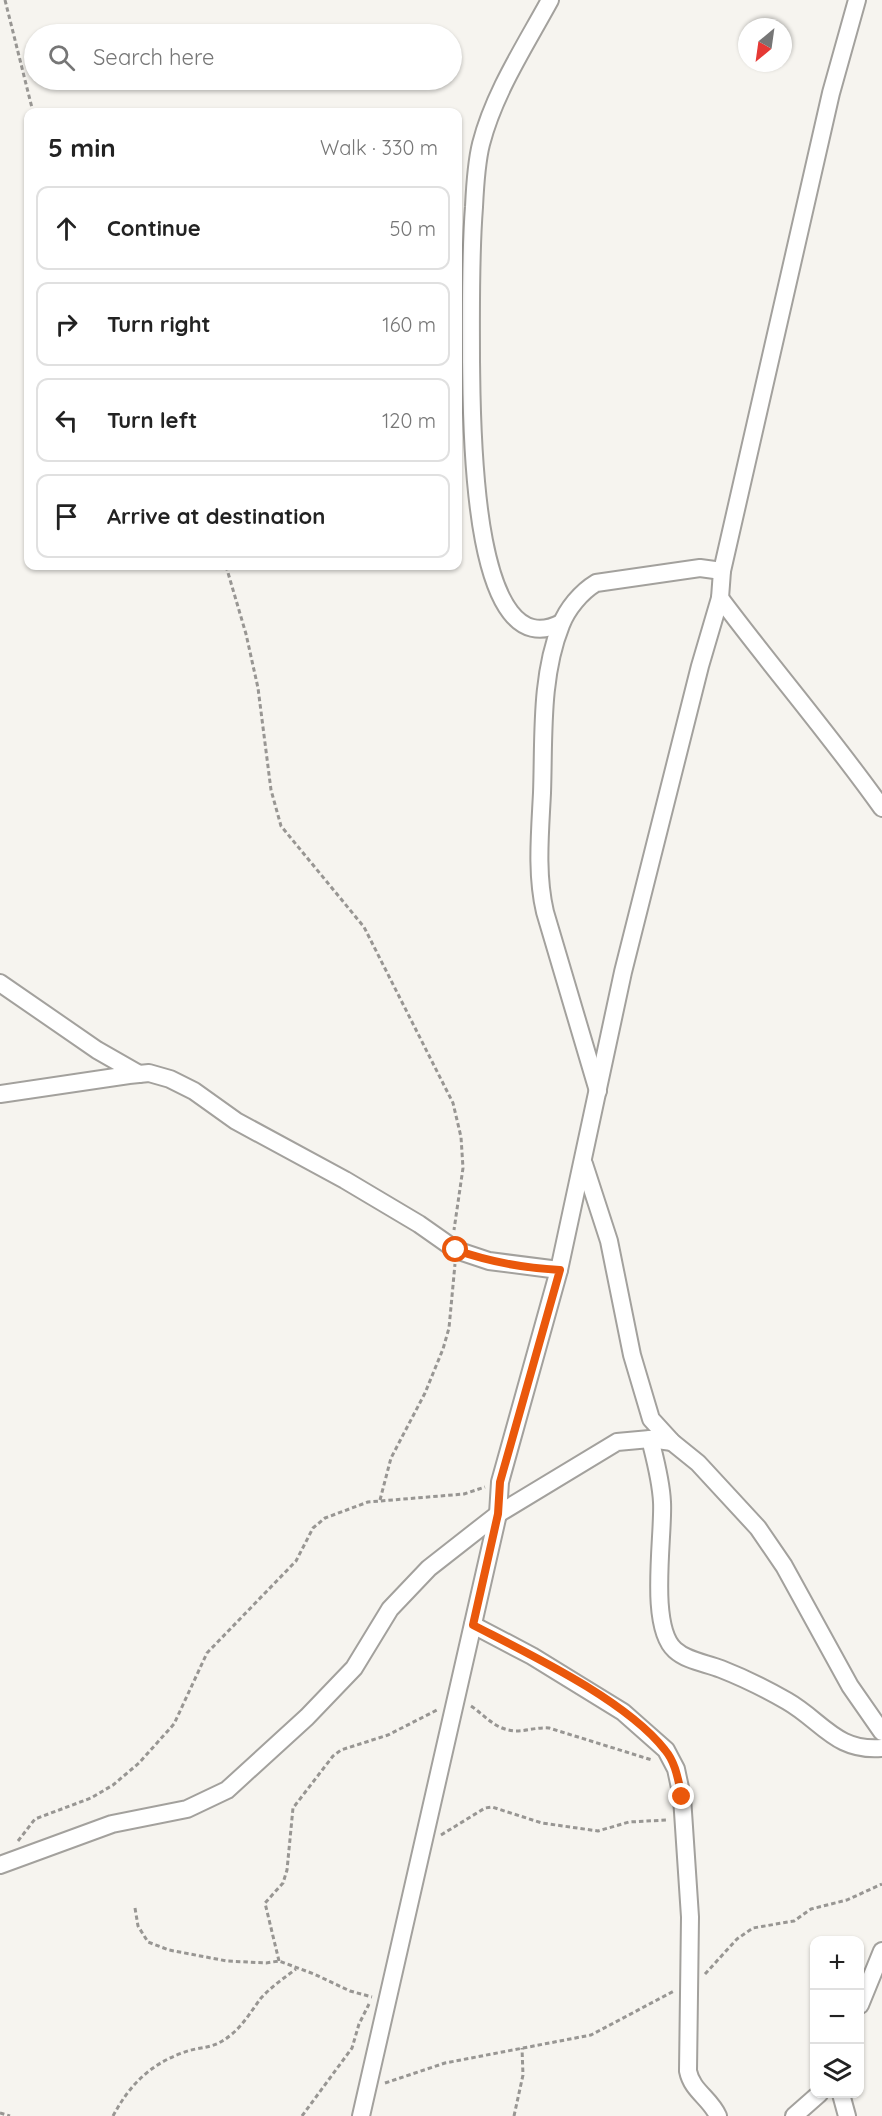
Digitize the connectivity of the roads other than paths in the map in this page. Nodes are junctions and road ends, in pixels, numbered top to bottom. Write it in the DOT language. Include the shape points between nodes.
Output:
graph roads {
  1 [pos="550,0"];
  2 [pos="857,0"];
  3 [pos="722,572"];
  4 [pos="720,598"];
  5 [pos="561,623"];
  6 [pos="882,808"];
  7 [pos="0,983"];
  8 [pos="138,1074"];
  9 [pos="0,1094"];
  10 [pos="599,1094"];
  11 [pos="583,1164"];
  12 [pos="560,1270"];
  13 [pos="650,1438"];
  14 [pos="672,1442"];
  15 [pos="498,1514"];
  16 [pos="473,1625"];
  17 [pos="882,1732"];
  18 [pos="882,1748"];
  19 [pos="3,1863"];
  20 [pos="882,1951"];
  21 [pos="864,1995"];
  22 [pos="814,2098"];
  23 [pos="842,2098"];
  24 [pos="361,2116"];
  25 [pos="718,2116"];
  26 [pos="794,2116"];
  27 [pos="847,2116"];
  1 -- 5 [label="street" via="505,84 481,145 471,279 472,404 481,527 499,594 518,620 528,626 541,629"];
  2 -- 3 [label="street" via="831,93"];
  3 -- 4 [label="street"];
  3 -- 5 [label="street" via="700,568 596,583 585,590"];
  4 -- 6 [label="street"];
  4 -- 10 [label="street" via="626,961"];
  5 -- 10 [label="street" via="546,694 540,884"];
  7 -- 8 [label="street"];
  8 -- 9 [label="street"];
  8 -- 12 [label="street" via="170,1079 194,1091 236,1121 419,1224 456,1250 524,1268"];
  10 -- 11 [label="street"];
  11 -- 12 [label="street"];
  11 -- 14 [label="street" via="609,1241 632,1355 651,1419"];
  12 -- 15 [label="street" via="500,1482"];
  13 -- 14 [label="street"];
  13 -- 15 [label="street" via="617,1442"];
  13 -- 18 [label="street" via="662,1501 660,1603 666,1636 674,1650 769,1691 802,1710 831,1737 850,1745"];
  14 -- 17 [label="street" via="698,1463 758,1528 784,1566 850,1686"];
  15 -- 16 [label="street"];
  15 -- 19 [label="street" via="429,1568 390,1609 354,1668 227,1790 188,1809 112,1824"];
  16 -- 24 [label="street" via="424,1844 381,1996"];
  16 -- 25 [label="street" via="623,1712 666,1750 676,1769 683,1808 691,1989 688,2071 691,2082"];
  20 -- 21 [label="street"];
  22 -- 26 [label="street"];
  23 -- 27 [label="street"];
}
